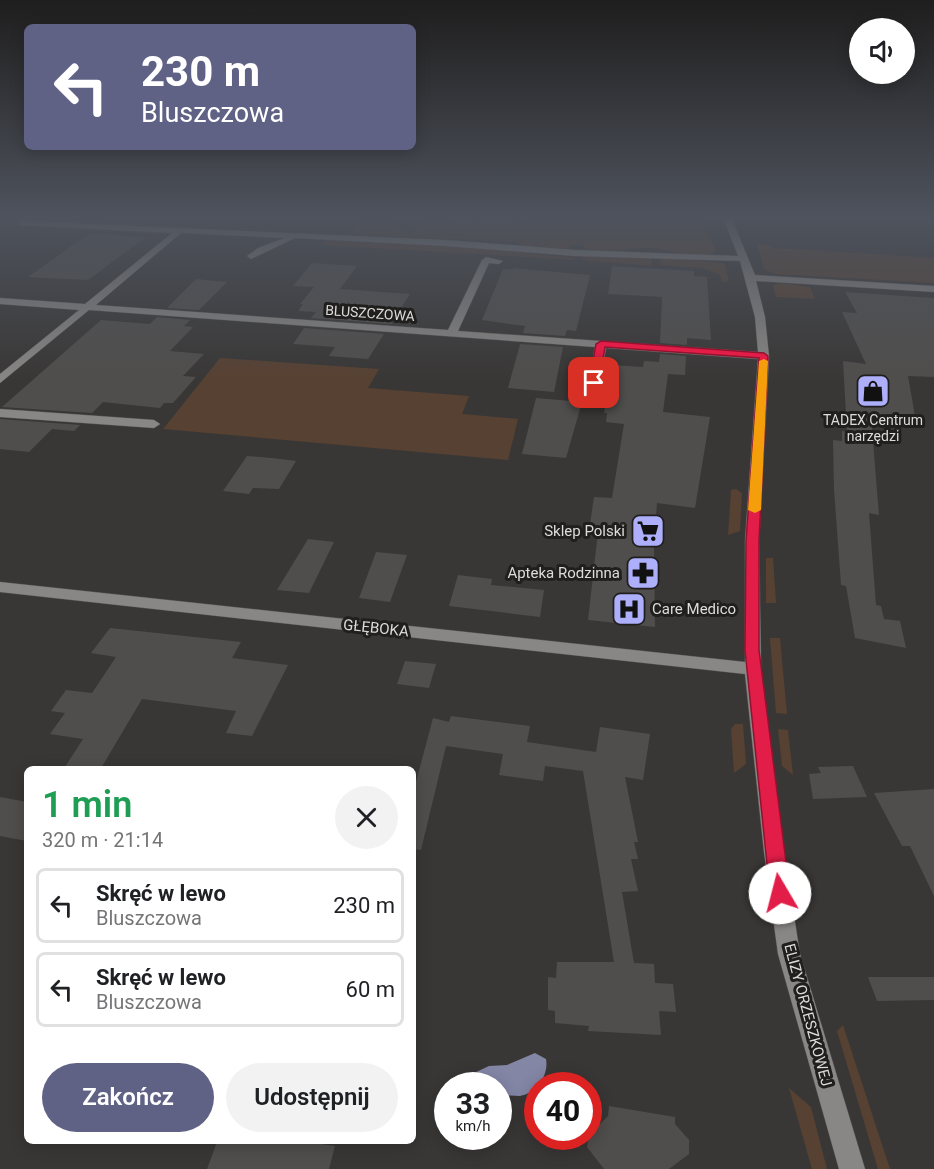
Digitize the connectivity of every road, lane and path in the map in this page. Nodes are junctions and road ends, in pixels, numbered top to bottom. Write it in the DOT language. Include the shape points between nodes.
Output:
graph roads {
  1 [pos="129,272"];
  2 [pos="481,272"];
  3 [pos="749,272"];
  4 [pos="751,278"];
  5 [pos="934,289"];
  6 [pos="0,301"];
  7 [pos="86,307"];
  8 [pos="452,333"];
  9 [pos="601,344"];
  10 [pos="764,356"];
  11 [pos="0,380"];
  12 [pos="591,400"];
  13 [pos="0,413"];
  14 [pos="154,424"];
  15 [pos="0,587"];
  16 [pos="753,669"];
  17 [pos="852,1169"];
  1 -- 7 [label="street"];
  2 -- 8 [label="street"];
  3 -- 4 [label="street, ELIZY ORZESZKOWEJ"];
  4 -- 5 [label="street"];
  4 -- 10 [label="street, ELIZY ORZESZKOWEJ"];
  6 -- 7 [label="street, BLUSZCZOWA"];
  7 -- 8 [label="street, BLUSZCZOWA"];
  7 -- 11 [label="street"];
  8 -- 9 [label="street, BLUSZCZOWA"];
  9 -- 10 [label="street, BLUSZCZOWA"];
  9 -- 12 [label="street"];
  10 -- 16 [label="street, ELIZY ORZESZKOWEJ" via="751,571"];
  13 -- 14 [label="street"];
  15 -- 16 [label="street, GŁĘBOKA"];
  16 -- 17 [label="street, ELIZY ORZESZKOWEJ" via="789,954"];
}
